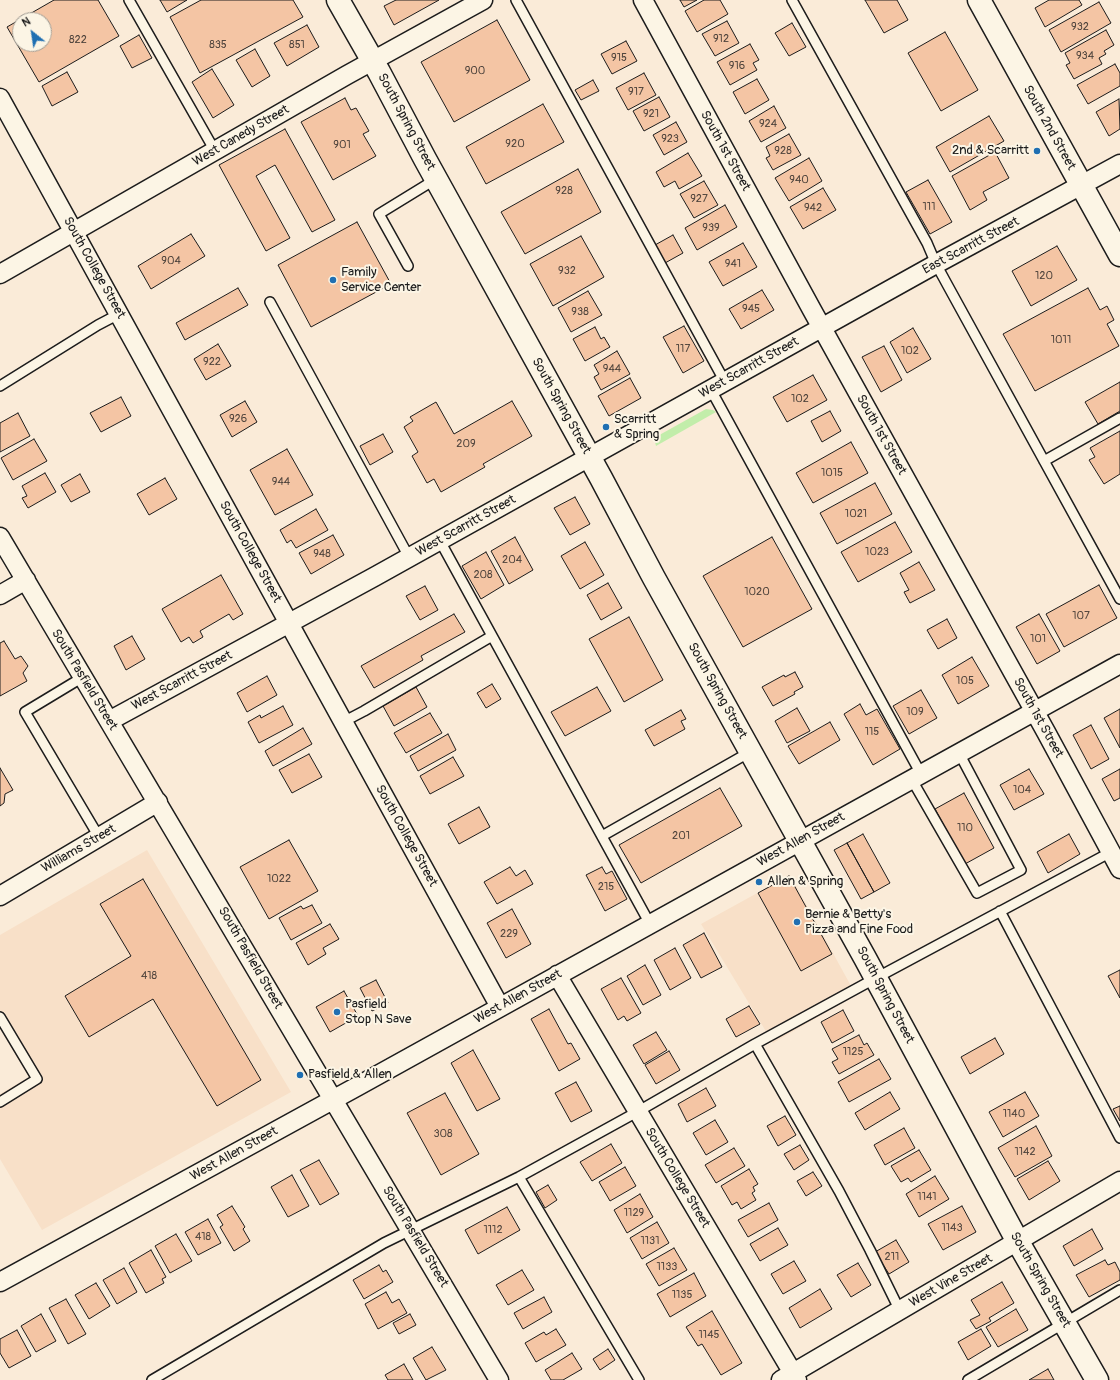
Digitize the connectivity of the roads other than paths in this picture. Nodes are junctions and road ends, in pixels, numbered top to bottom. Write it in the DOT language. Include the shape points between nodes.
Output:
graph roads {
  1 [pos="129,0"];
  2 [pos="338,0"];
  3 [pos="483,0"];
  4 [pos="516,0"];
  5 [pos="643,0"];
  6 [pos="792,0"];
  7 [pos="979,0"];
  8 [pos="372,61"];
  9 [pos="0,98"];
  10 [pos="215,151"];
  11 [pos="1120,164"];
  12 [pos="436,179"];
  13 [pos="1082,186"];
  14 [pos="74,232"];
  15 [pos="1120,255"];
  16 [pos="936,264"];
  17 [pos="408,266"];
  18 [pos="0,274"];
  19 [pos="270,302"];
  20 [pos="119,314"];
  21 [pos="822,328"];
  22 [pos="0,386"];
  23 [pos="718,386"];
  24 [pos="1120,418"];
  25 [pos="590,458"];
  26 [pos="1044,461"];
  27 [pos="0,537"];
  28 [pos="440,541"];
  29 [pos="409,557"];
  30 [pos="26,580"];
  31 [pos="0,595"];
  32 [pos="1120,599"];
  33 [pos="289,623"];
  34 [pos="492,636"];
  35 [pos="1120,664"];
  36 [pos="83,677"];
  37 [pos="1035,712"];
  38 [pos="109,721"];
  39 [pos="343,722"];
  40 [pos="750,752"];
  41 [pos="959,754"];
  42 [pos="917,777"];
  43 [pos="158,802"];
  44 [pos="602,836"];
  45 [pos="99,837"];
  46 [pos="800,841"];
  47 [pos="1111,852"];
  48 [pos="1120,869"];
  49 [pos="0,896"];
  50 [pos="1000,911"];
  51 [pos="650,924"];
  52 [pos="557,976"];
  53 [pos="876,978"];
  54 [pos="500,1007"];
  55 [pos="0,1017"];
  56 [pos="755,1044"];
  57 [pos="333,1099"];
  58 [pos="0,1102"];
  59 [pos="637,1112"];
  60 [pos="1120,1138"];
  61 [pos="519,1177"];
  62 [pos="1120,1181"];
  63 [pos="410,1230"];
  64 [pos="1018,1242"];
  65 [pos="0,1282"];
  66 [pos="1120,1290"];
  67 [pos="900,1311"];
  68 [pos="1065,1323"];
  69 [pos="791,1378"];
  70 [pos="152,1380"];
  71 [pos="499,1380"];
  72 [pos="639,1380"];
  73 [pos="968,1380"];
  74 [pos="1097,1380"];
  1 -- 10 [label="lane"];
  2 -- 8 [label="street, South Spring Street"];
  3 -- 8 [label="street, West Canedy Street"];
  4 -- 23 [label="lane"];
  5 -- 21 [label="street, South 1st Street"];
  6 -- 16 [label="lane" via="928,243"];
  7 -- 13 [label="street, South 2nd Street"];
  8 -- 10 [label="street, West Canedy Street"];
  8 -- 12 [label="street, South Spring Street"];
  9 -- 14 [label="street, South College Street"];
  10 -- 14 [label="street, West Canedy Street"];
  11 -- 13 [label="street, East Scarritt Street"];
  12 -- 17 [label="lane" via="379,214"];
  12 -- 25 [label="street, South Spring Street"];
  13 -- 15 [label="street, South 2nd Street"];
  13 -- 16 [label="street, East Scarritt Street"];
  14 -- 18 [label="street, West Canedy Street"];
  14 -- 20 [label="street, South College Street"];
  16 -- 21 [label="street, East Scarritt Street"];
  16 -- 26 [label="lane"];
  19 -- 29 [label="lane"];
  20 -- 22 [label="lane"];
  20 -- 33 [label="street, South College Street"];
  21 -- 23 [label="street, West Scarritt Street"];
  21 -- 37 [label="street, South 1st Street"];
  23 -- 25 [label="street, West Scarritt Street"];
  23 -- 42 [label="lane"];
  24 -- 26 [label="lane"];
  25 -- 28 [label="street, West Scarritt Street"];
  25 -- 40 [label="street, South Spring Street"];
  26 -- 32 [label="lane"];
  27 -- 30 [label="street, South Pasfield Street"];
  28 -- 29 [label="street, West Scarritt Street"];
  28 -- 34 [label="lane"];
  29 -- 33 [label="street, West Scarritt Street"];
  30 -- 31 [label="street"];
  30 -- 36 [label="street, South Pasfield Street"];
  33 -- 38 [label="street, West Scarritt Street"];
  33 -- 39 [label="street, South College Street"];
  34 -- 39 [label="lane"];
  34 -- 44 [label="lane"];
  35 -- 37 [label="street, West Allen Street"];
  36 -- 38 [label="street, South Pasfield Street"];
  36 -- 45 [label="lane" via="25,712"];
  37 -- 41 [label="street, West Allen Street"];
  37 -- 47 [label="street, South 1st Street"];
  38 -- 43 [label="street, South Pasfield Street"];
  39 -- 54 [label="street, South College Street"];
  40 -- 44 [label="lane"];
  40 -- 46 [label="street, South Spring Street"];
  41 -- 42 [label="street, West Allen Street"];
  41 -- 42 [label="lane" via="1022,870 977,893"];
  42 -- 46 [label="street, West Allen Street"];
  43 -- 45 [label="street, Williams Street"];
  43 -- 57 [label="street, South Pasfield Street"];
  44 -- 51 [label="lane"];
  45 -- 49 [label="street, Williams Street"];
  46 -- 51 [label="street, West Allen Street"];
  46 -- 53 [label="street, South Spring Street"];
  47 -- 48 [label="street, South 1st Street"];
  47 -- 50 [label="lane"];
  50 -- 53 [label="lane"];
  50 -- 60 [label="lane"];
  51 -- 52 [label="street, West Allen Street"];
  52 -- 54 [label="street, West Allen Street"];
  52 -- 59 [label="street, South College Street"];
  53 -- 56 [label="lane"];
  53 -- 64 [label="street, South Spring Street"];
  54 -- 57 [label="street, West Allen Street"];
  55 -- 58 [label="lane" via="37,1078"];
  56 -- 59 [label="lane"];
  56 -- 67 [label="lane" via="839,1191"];
  57 -- 63 [label="street, South Pasfield Street"];
  57 -- 65 [label="street, West Allen Street"];
  59 -- 61 [label="lane"];
  59 -- 69 [label="street, South College Street"];
  61 -- 63 [label="lane"];
  61 -- 72 [label="lane"];
  62 -- 64 [label="street, West Vine Street"];
  63 -- 70 [label="lane"];
  63 -- 71 [label="street, South Pasfield Street"];
  64 -- 67 [label="street, West Vine Street"];
  64 -- 68 [label="street, South Spring Street"];
  66 -- 68 [label="lane"];
  67 -- 69 [label="street, West Vine Street"];
  68 -- 73 [label="lane"];
  68 -- 74 [label="street, South Spring Street"];
}
